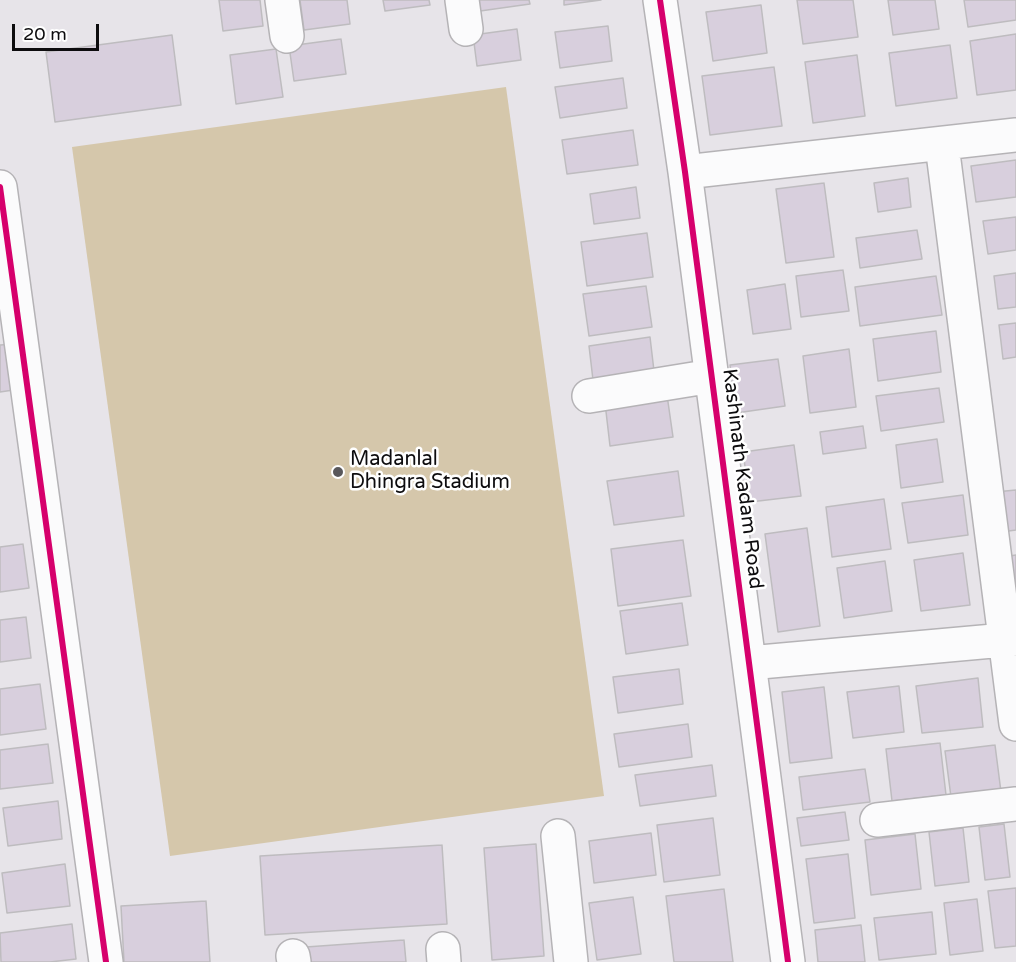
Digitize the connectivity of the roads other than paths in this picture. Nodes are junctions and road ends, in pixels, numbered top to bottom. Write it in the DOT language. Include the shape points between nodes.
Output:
graph roads {
  1 [pos="282,0"];
  2 [pos="660,0"];
  3 [pos="287,36"];
  4 [pos="1016,135"];
  5 [pos="942,145"];
  6 [pos="685,172"];
  7 [pos="0,187"];
  8 [pos="712,376"];
  9 [pos="589,396"];
  10 [pos="1010,640"];
  11 [pos="749,663"];
  12 [pos="1016,724"];
  13 [pos="1016,804"];
  14 [pos="877,820"];
  15 [pos="558,836"];
  16 [pos="106,962"];
  17 [pos="571,962"];
  18 [pos="788,962"];
  1 -- 3 [label="street"];
  2 -- 6 [label="street, Kashinath Kadam Road"];
  4 -- 5 [label="street"];
  5 -- 6 [label="street"];
  5 -- 10 [label="street"];
  6 -- 8 [label="street, Kashinath Kadam Road"];
  7 -- 16 [label="street"];
  8 -- 9 [label="street"];
  8 -- 11 [label="street, Kashinath Kadam Road"];
  10 -- 11 [label="street"];
  10 -- 12 [label="street"];
  11 -- 18 [label="street, Kashinath Kadam Road"];
  13 -- 14 [label="street"];
  15 -- 17 [label="street"];
}
